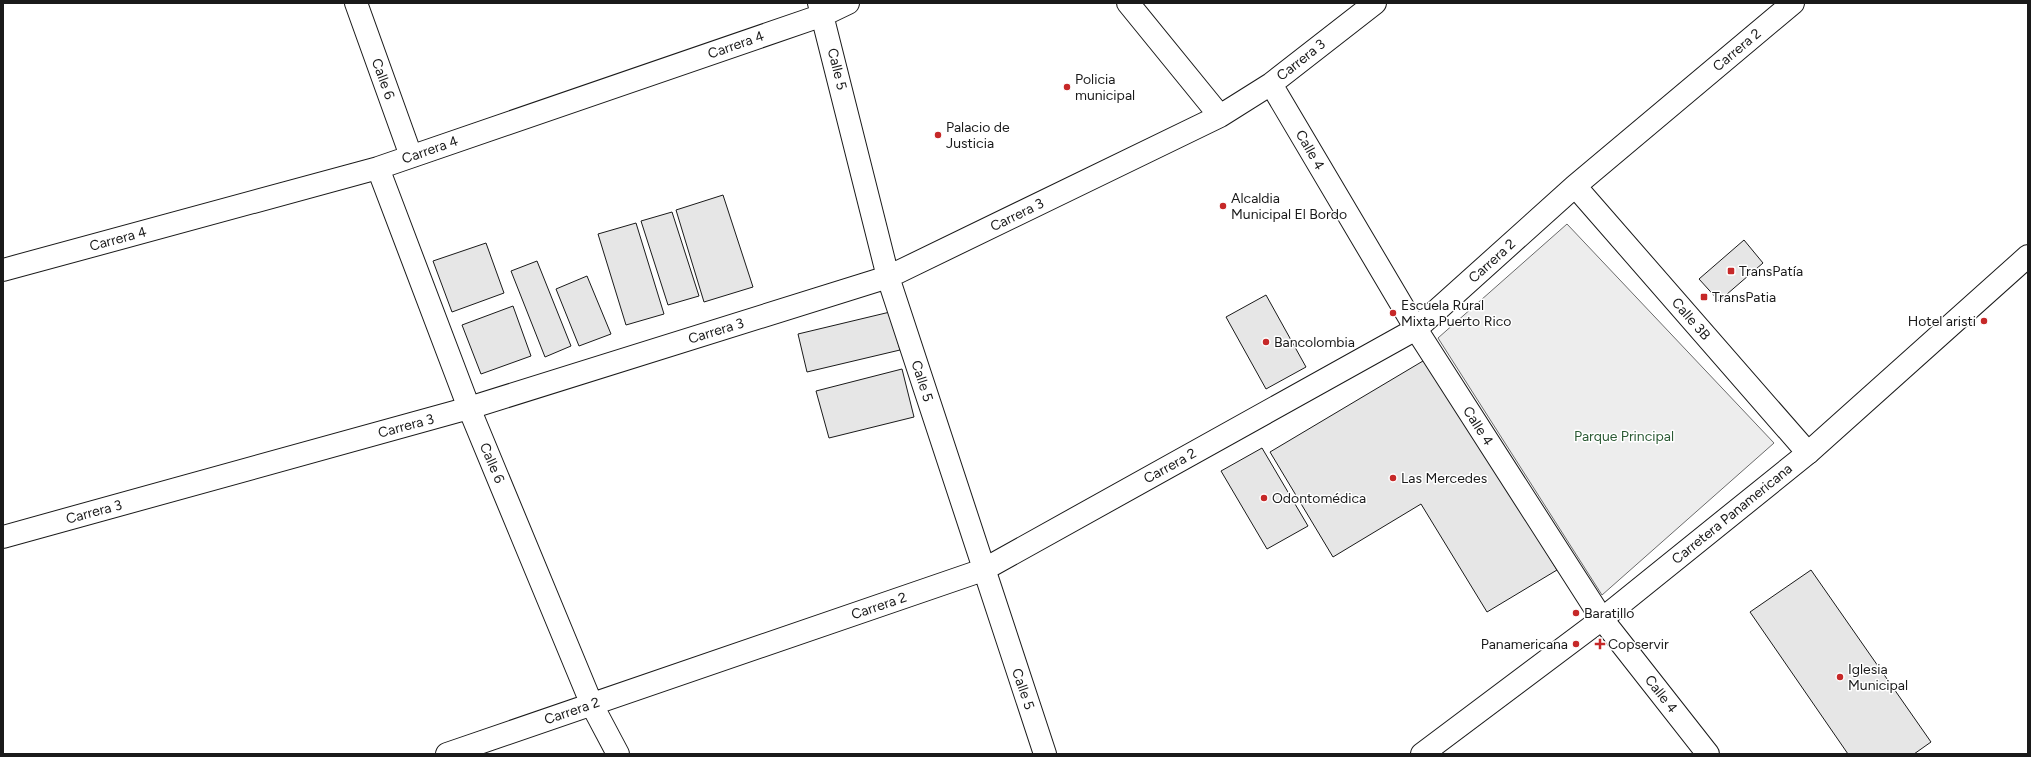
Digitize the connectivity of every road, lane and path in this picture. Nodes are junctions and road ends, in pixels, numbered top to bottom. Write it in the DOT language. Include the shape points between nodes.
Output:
graph roads {
  1 [pos="356,3"];
  2 [pos="848,3"];
  3 [pos="1128,3"];
  4 [pos="1375,3"];
  5 [pos="1793,3"];
  6 [pos="821,9"];
  7 [pos="1271,84"];
  8 [pos="1220,116"];
  9 [pos="411,156"];
  10 [pos="378,168"];
  11 [pos="1574,186"];
  12 [pos="2028,256"];
  13 [pos="3,270"];
  14 [pos="888,277"];
  15 [pos="1416,330"];
  16 [pos="469,408"];
  17 [pos="1808,453"];
  18 [pos="3,538"];
  19 [pos="983,570"];
  20 [pos="1602,619"];
  21 [pos="592,705"];
  22 [pos="447,754"];
  23 [pos="618,754"];
  24 [pos="1045,754"];
  25 [pos="1422,754"];
  26 [pos="1708,754"];
  1 -- 9 [label="main road, Calle 6"];
  2 -- 6 [label="main road, Carrera 4"];
  3 -- 8 [label="main road"];
  4 -- 7 [label="main road, Carrera 3"];
  5 -- 11 [label="main road, Carrera 2"];
  6 -- 9 [label="main road, Carrera 4"];
  6 -- 14 [label="main road, Calle 5"];
  7 -- 8 [label="main road, Carrera 3"];
  7 -- 15 [label="main road, Calle 4"];
  8 -- 14 [label="main road, Carrera 3"];
  9 -- 10 [label="main road, Carrera 4"];
  10 -- 13 [label="main road, Carrera 4"];
  10 -- 16 [label="main road, Calle 6"];
  11 -- 15 [label="main road, Carrera 2"];
  11 -- 17 [label="main road, Calle 3B"];
  12 -- 17 [label="main road, Carretera Panamericana"];
  14 -- 16 [label="main road, Carrera 3"];
  14 -- 19 [label="main road, Calle 5"];
  15 -- 19 [label="main road, Carrera 2"];
  15 -- 20 [label="main road, Calle 4"];
  16 -- 18 [label="main road, Carrera 3"];
  16 -- 21 [label="main road, Calle 6"];
  17 -- 20 [label="main road, Carretera Panamericana"];
  19 -- 21 [label="main road, Carrera 2"];
  19 -- 24 [label="main road, Calle 5"];
  20 -- 25 [label="main road, Carretera Panamericana"];
  20 -- 26 [label="main road, Calle 4"];
  21 -- 22 [label="main road, Carrera 2"];
  21 -- 23 [label="main road, Calle 6"];
}
